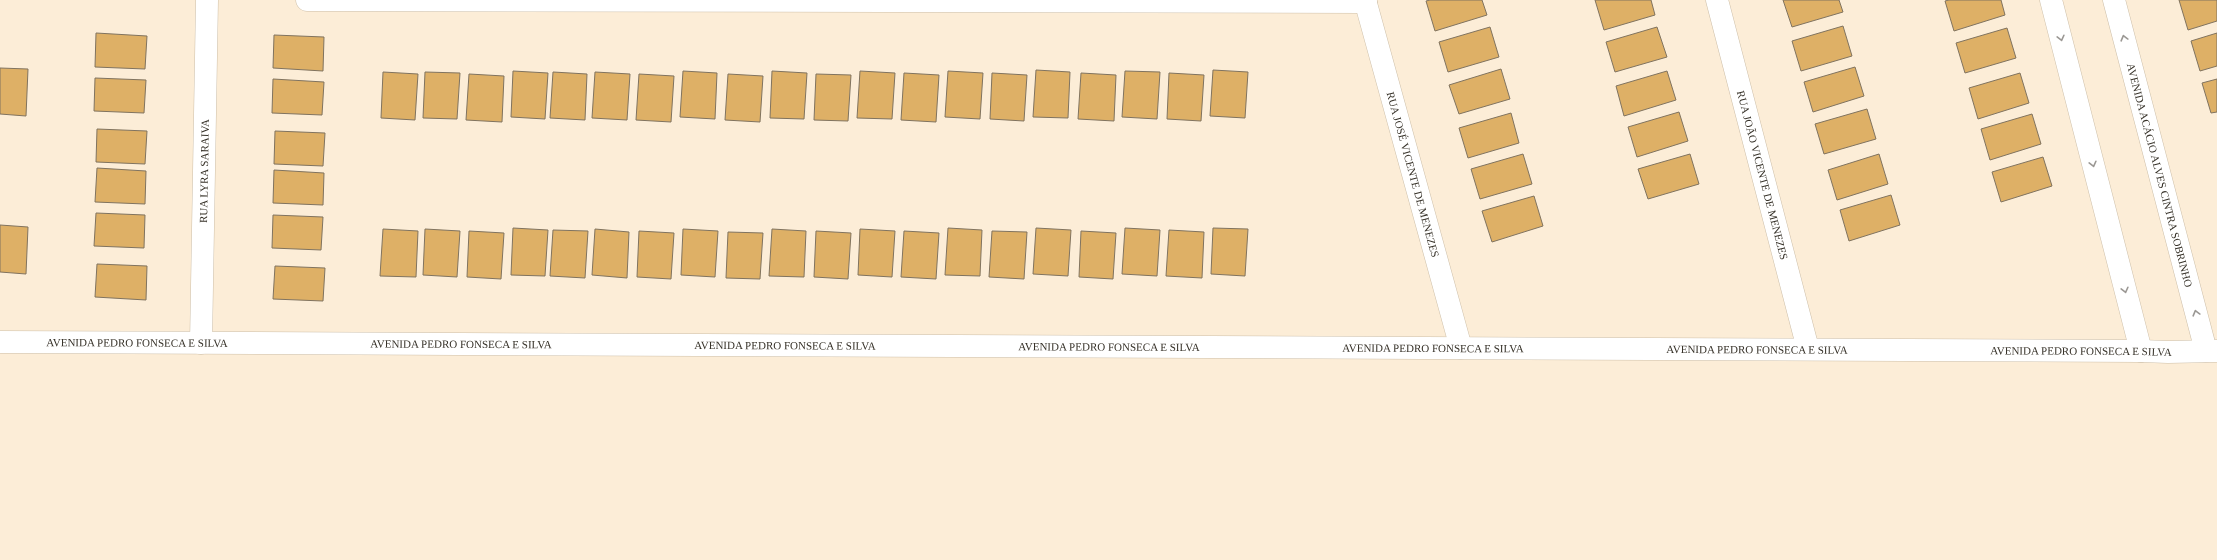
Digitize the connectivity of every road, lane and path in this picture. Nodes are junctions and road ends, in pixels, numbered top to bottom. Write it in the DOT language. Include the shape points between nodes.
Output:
graph roads {
  1 [pos="207,0"];
  2 [pos="307,0"];
  3 [pos="1717,0"];
  4 [pos="2051,0"];
  5 [pos="2114,0"];
  6 [pos="1366,1"];
  7 [pos="0,342"];
  8 [pos="202,343"];
  9 [pos="1461,348"];
  10 [pos="1808,349"];
  11 [pos="2141,351"];
  12 [pos="2211,351"];
  1 -- 8 [label="street, RUA LYRA SARAIVA"];
  2 -- 6 [label="street"];
  3 -- 10 [label="street, RUA JOÃO VICENTE DE MENEZES"];
  4 -- 11 [label="street, one-way"];
  12 -- 5 [label="street, AVENIDA ACÁCIO ALVES CINTRA SOBRINHO, one-way"];
  6 -- 9 [label="street, RUA JOSÉ VICENTE DE MENEZES"];
  7 -- 8 [label="street, AVENIDA PEDRO FONSECA E SILVA"];
  8 -- 9 [label="street, AVENIDA PEDRO FONSECA E SILVA"];
  9 -- 10 [label="street, AVENIDA PEDRO FONSECA E SILVA"];
  10 -- 11 [label="street, AVENIDA PEDRO FONSECA E SILVA"];
  11 -- 12 [label="street, AVENIDA PEDRO FONSECA E SILVA"];
}
